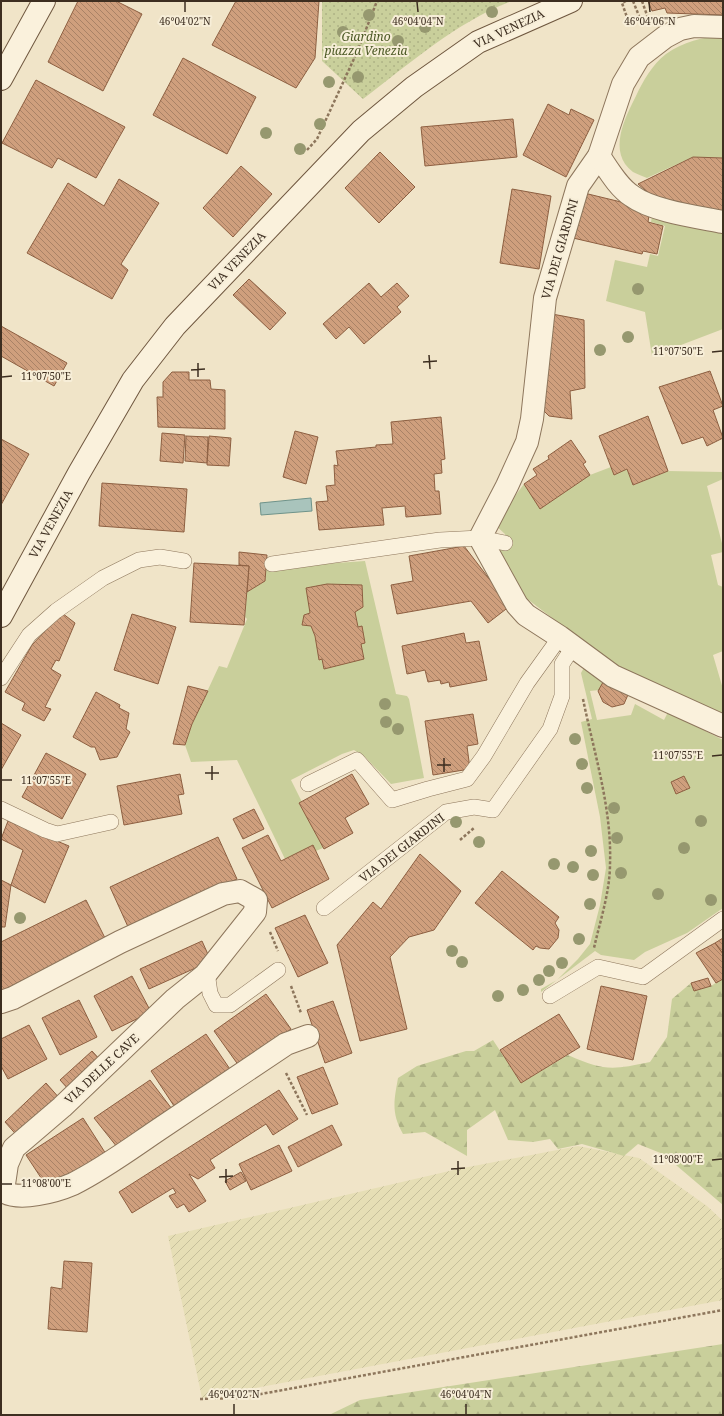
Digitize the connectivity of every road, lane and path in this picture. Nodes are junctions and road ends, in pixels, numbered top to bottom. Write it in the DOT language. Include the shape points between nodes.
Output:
graph roads {
  1 [pos="44,1"];
  2 [pos="377,1"];
  3 [pos="571,1"];
  4 [pos="626,1"];
  5 [pos="633,1"];
  6 [pos="642,1"];
  7 [pos="648,18"];
  8 [pos="641,21"];
  9 [pos="630,26"];
  10 [pos="723,26"];
  11 [pos="1,79"];
  12 [pos="317,139"];
  13 [pos="599,156"];
  14 [pos="723,222"];
  15 [pos="480,538"];
  16 [pos="505,543"];
  17 [pos="184,560"];
  18 [pos="272,564"];
  19 [pos="1,616"];
  20 [pos="566,642"];
  21 [pos="1,678"];
  22 [pos="588,724"];
  23 [pos="723,726"];
  24 [pos="308,784"];
  25 [pos="1,809"];
  26 [pos="111,822"];
  27 [pos="324,908"];
  28 [pos="723,919"];
  29 [pos="270,930"];
  30 [pos="278,952"];
  31 [pos="598,967"];
  32 [pos="278,970"];
  33 [pos="207,972"];
  34 [pos="289,982"];
  35 [pos="550,996"];
  36 [pos="1,1002"];
  37 [pos="308,1036"];
  38 [pos="286,1073"];
  39 [pos="307,1114"];
  40 [pos="723,1310"];
  41 [pos="200,1399"];
  1 -- 11 [label="street"];
  2 -- 12 [label="path" via="358,50"];
  3 -- 19 [label="street, VIA VENEZIA" via="478,42 378,116 175,326 133,380"];
  4 -- 9 [label="path" via="622,3"];
  5 -- 8 [label="path"];
  6 -- 7 [label="path"];
  10 -- 13 [label="street, VIA DEI GIARDINI" via="694,26 680,29 639,57 623,84"];
  13 -- 14 [label="street" via="614,178 632,196 658,208"];
  13 -- 15 [label="street, VIA DEI GIARDINI" via="578,186 545,298 532,419 527,442"];
  15 -- 16 [label="lane"];
  15 -- 18 [label="lane" via="440,540"];
  15 -- 20 [label="street" via="517,605 526,615"];
  17 -- 21 [label="lane" via="160,557 139,560 103,578 56,611 29,635"];
  20 -- 23 [label="street" via="612,676"];
  20 -- 24 [label="lane" via="527,683 467,780 392,800 357,760"];
  20 -- 27 [label="lane, VIA DEI GIARDINI" via="562,664 562,696 550,729 493,810 474,807 446,812"];
  22 -- 31 [label="path" via="609,831 610,865 606,897 593,953"];
  25 -- 26 [label="lane" via="57,834"];
  28 -- 31 [label="lane" via="643,977"];
  29 -- 30 [label="path"];
  31 -- 35 [label="lane"];
  32 -- 33 [label="lane" via="230,1005 220,1006 216,1005 210,993"];
  33 -- 36 [label="street, VIA DELLE CAVE" via="255,912 256,900 248,895 240,892 223,894"];
  33 -- 37 [label="street, VIA DELLE CAVE" via="62,1107 14,1148 7,1164 3,1191 10,1196 19,1196 55,1191 72,1184 111,1162 286,1044"];
  34 -- 37 [label="path"];
  38 -- 39 [label="path"];
  40 -- 41 [label="path" via="239,1398"];
}
